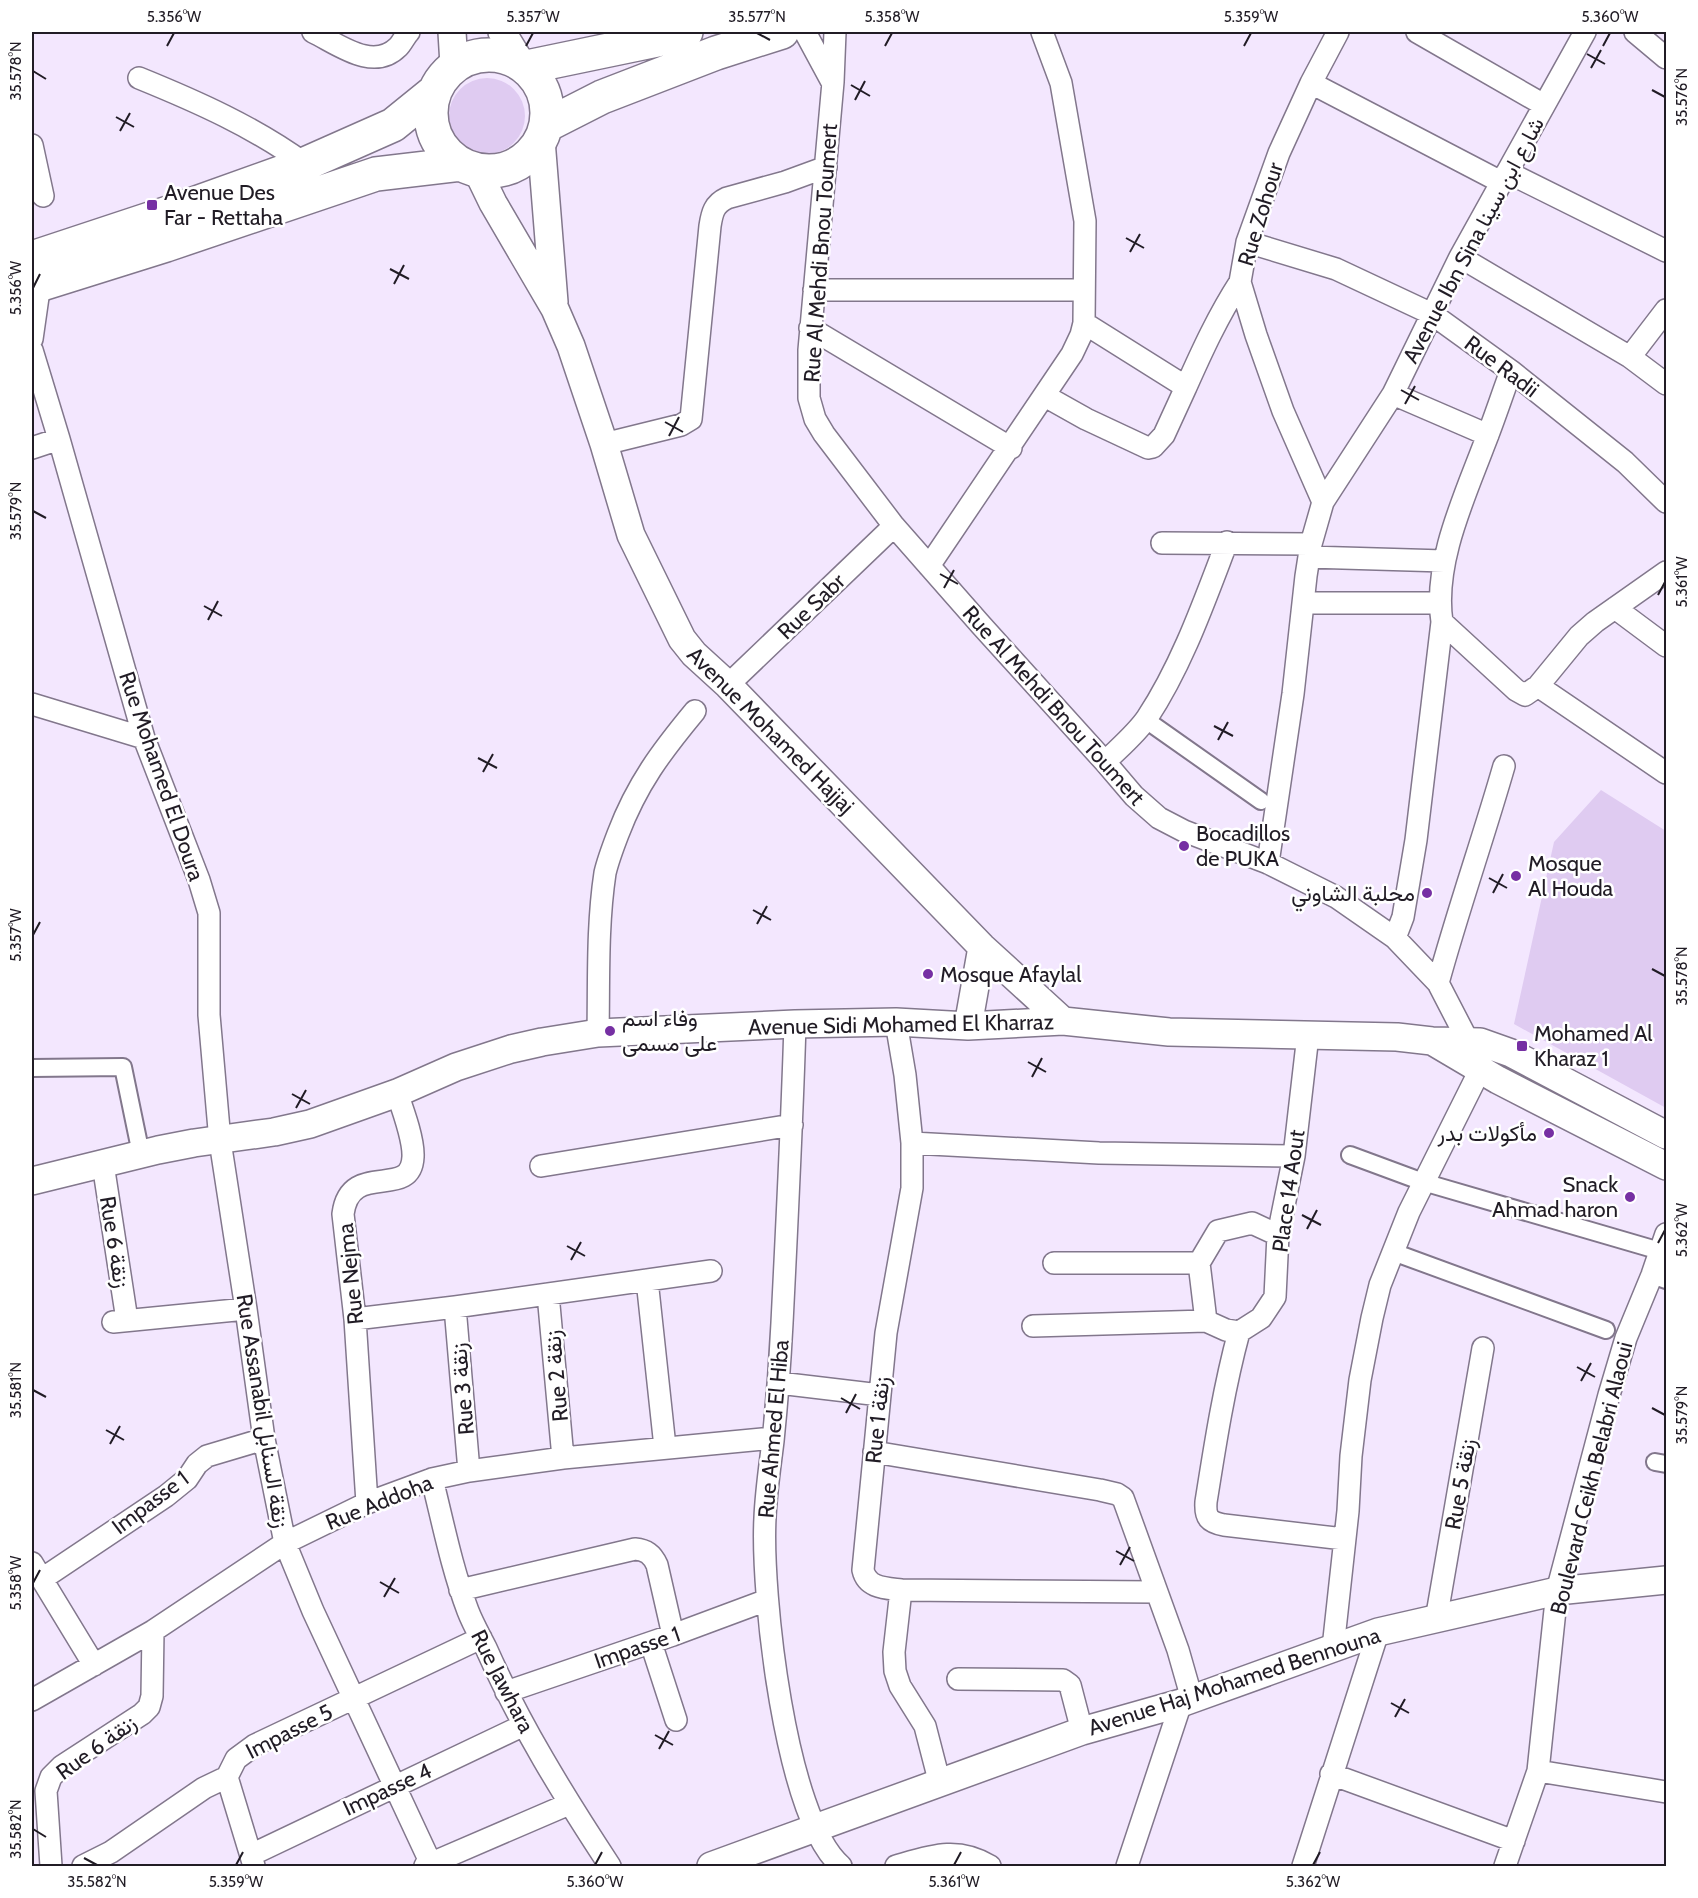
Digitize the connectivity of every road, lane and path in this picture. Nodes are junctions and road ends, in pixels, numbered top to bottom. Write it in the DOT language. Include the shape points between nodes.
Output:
graph roads {
  1 [pos="313,32"];
  2 [pos="409,32"];
  3 [pos="452,32"];
  4 [pos="502,32"];
  5 [pos="686,32"];
  6 [pos="782,32"];
  7 [pos="805,32"];
  8 [pos="835,32"];
  9 [pos="1042,32"];
  10 [pos="1338,32"];
  11 [pos="1417,32"];
  12 [pos="1585,32"];
  13 [pos="1635,32"];
  14 [pos="1666,58"];
  15 [pos="524,65"];
  16 [pos="139,78"];
  17 [pos="445,78"];
  18 [pos="833,82"];
  19 [pos="1311,84"];
  20 [pos="1544,105"];
  21 [pos="544,133"];
  22 [pos="32,145"];
  23 [pos="305,164"];
  24 [pos="469,167"];
  25 [pos="825,167"];
  26 [pos="1504,177"];
  27 [pos="43,196"];
  28 [pos="1247,242"];
  29 [pos="1666,251"];
  30 [pos="1460,257"];
  31 [pos="34,276"];
  32 [pos="1240,282"];
  33 [pos="814,290"];
  34 [pos="1084,291"];
  35 [pos="555,309"];
  36 [pos="1666,310"];
  37 [pos="1432,314"];
  38 [pos="1084,323"];
  39 [pos="810,328"];
  40 [pos="32,339"];
  41 [pos="32,350"];
  42 [pos="1630,357"];
  43 [pos="1511,370"];
  44 [pos="1666,384"];
  45 [pos="1186,387"];
  46 [pos="1393,394"];
  47 [pos="1045,396"];
  48 [pos="1488,435"];
  49 [pos="59,439"];
  50 [pos="604,444"];
  51 [pos="32,448"];
  52 [pos="1011,448"];
  53 [pos="1323,502"];
  54 [pos="1666,502"];
  55 [pos="894,526"];
  56 [pos="1227,542"];
  57 [pos="1162,543"];
  58 [pos="1310,550"];
  59 [pos="1444,561"];
  60 [pos="929,566"];
  61 [pos="1666,572"];
  62 [pos="1304,603"];
  63 [pos="1615,608"];
  64 [pos="1440,612"];
  65 [pos="1666,646"];
  66 [pos="728,685"];
  67 [pos="1538,686"];
  68 [pos="32,704"];
  69 [pos="695,711"];
  70 [pos="1146,720"];
  71 [pos="144,738"];
  72 [pos="1105,762"];
  73 [pos="1504,766"];
  74 [pos="1666,773"];
  75 [pos="1260,801"];
  76 [pos="1268,863"];
  77 [pos="1395,938"];
  78 [pos="982,947"];
  79 [pos="1437,983"];
  80 [pos="1063,1021"];
  81 [pos="896,1022"];
  82 [pos="795,1024"];
  83 [pos="968,1026"];
  84 [pos="598,1033"];
  85 [pos="1308,1035"];
  86 [pos="1470,1056"];
  87 [pos="32,1068"];
  88 [pos="397,1093"];
  89 [pos="792,1125"];
  90 [pos="1666,1135"];
  91 [pos="220,1141"];
  92 [pos="912,1143"];
  93 [pos="141,1154"];
  94 [pos="1350,1155"];
  95 [pos="1294,1156"];
  96 [pos="103,1164"];
  97 [pos="541,1166"];
  98 [pos="1666,1166"];
  99 [pos="32,1181"];
  100 [pos="1423,1182"];
  101 [pos="1278,1235"];
  102 [pos="1663,1242"];
  103 [pos="1393,1252"];
  104 [pos="1054,1263"];
  105 [pos="1199,1263"];
  106 [pos="711,1271"];
  107 [pos="1659,1278"];
  108 [pos="647,1280"];
  109 [pos="548,1294"];
  110 [pos="455,1307"];
  111 [pos="246,1310"];
  112 [pos="355,1319"];
  113 [pos="1206,1321"];
  114 [pos="1033,1326"];
  115 [pos="1606,1330"];
  116 [pos="1239,1332"];
  117 [pos="1483,1348"];
  118 [pos="778,1383"];
  119 [pos="880,1395"];
  120 [pos="264,1438"];
  121 [pos="773,1438"];
  122 [pos="665,1447"];
  123 [pos="874,1452"];
  124 [pos="563,1458"];
  125 [pos="469,1471"];
  126 [pos="432,1479"];
  127 [pos="367,1503"];
  128 [pos="1344,1539"];
  129 [pos="285,1543"];
  130 [pos="37,1571"];
  131 [pos="1666,1580"];
  132 [pos="460,1590"];
  133 [pos="901,1590"];
  134 [pos="1557,1591"];
  135 [pos="1156,1592"];
  136 [pos="767,1600"];
  137 [pos="1436,1620"];
  138 [pos="153,1631"];
  139 [pos="1378,1632"];
  140 [pos="673,1635"];
  141 [pos="481,1638"];
  142 [pos="651,1642"];
  143 [pos="1334,1648"];
  144 [pos="94,1665"];
  145 [pos="958,1679"];
  146 [pos="506,1692"];
  147 [pos="355,1698"];
  148 [pos="32,1700"];
  149 [pos="1186,1701"];
  150 [pos="676,1720"];
  151 [pos="524,1725"];
  152 [pos="1082,1731"];
  153 [pos="1538,1771"];
  154 [pos="1331,1774"];
  155 [pos="226,1777"];
  156 [pos="940,1784"];
  157 [pos="396,1785"];
  158 [pos="1666,1792"];
  159 [pos="569,1804"];
  160 [pos="814,1828"];
  161 [pos="1514,1842"];
  162 [pos="253,1861"];
  163 [pos="51,1866"];
  164 [pos="83,1866"];
  165 [pos="429,1866"];
  166 [pos="610,1866"];
  167 [pos="711,1866"];
  168 [pos="841,1866"];
  169 [pos="897,1866"];
  170 [pos="990,1866"];
  171 [pos="1127,1866"];
  172 [pos="1303,1866"];
  173 [pos="1505,1866"];
  1 -- 2 [label="street" via="373,58 398,47"];
  3 -- 17 [label="street"];
  4 -- 15 [label="street"];
  5 -- 15 [label="main road"];
  6 -- 21 [label="main road" via="612,93"];
  7 -- 18 [label="street"];
  8 -- 18 [label="street, Rue Al Mehdi Bnou Toumert"];
  9 -- 34 [label="street" via="1061,83 1085,221"];
  10 -- 19 [label="street, Rue Zohour"];
  11 -- 20 [label="street"];
  12 -- 20 [label="street, Avenue Ibn Sina شارع ابن سينا"];
  13 -- 14 [label="street"];
  15 -- 17 [label="main road" via="487,54 470,57"];
  15 -- 21 [label="main road" via="542,86 548,105"];
  16 -- 23 [label="street" via="195,100 259,133"];
  17 -- 23 [label="main road" via="393,125"];
  17 -- 24 [label="main road" via="431,107 432,124 448,154"];
  18 -- 25 [label="street, Rue Al Mehdi Bnou Toumert"];
  19 -- 26 [label="street"];
  19 -- 28 [label="street, Rue Zohour" via="1279,153"];
  20 -- 26 [label="street, Avenue Ibn Sina شارع ابن سينا"];
  21 -- 24 [label="main road" via="530,155 514,166 496,171"];
  21 -- 35 [label="street, Avenue Mohamed Hajjaj"];
  22 -- 27 [label="street"];
  23 -- 31 [label="main road" via="171,212"];
  24 -- 31 [label="main road" via="376,174 165,245"];
  24 -- 35 [label="street, Avenue Mohamed Hajjaj"];
  25 -- 33 [label="street, Rue Al Mehdi Bnou Toumert"];
  25 -- 50 [label="street" via="727,198 714,208 691,418"];
  26 -- 29 [label="street"];
  26 -- 30 [label="street, Avenue Ibn Sina شارع ابن سينا"];
  28 -- 32 [label="street, Rue Zohour"];
  28 -- 37 [label="street, Rue Radii" via="1336,269"];
  30 -- 37 [label="street, Avenue Ibn Sina شارع ابن سينا"];
  30 -- 42 [label="street"];
  31 -- 40 [label="street"];
  32 -- 45 [label="street" via="1215,324"];
  32 -- 53 [label="street, Rue Zohour" via="1283,411"];
  33 -- 34 [label="street"];
  33 -- 39 [label="street, Rue Al Mehdi Bnou Toumert"];
  34 -- 38 [label="street"];
  35 -- 50 [label="street, Avenue Mohamed Hajjaj"];
  36 -- 42 [label="street"];
  37 -- 43 [label="street, Rue Radii"];
  37 -- 46 [label="street, Avenue Ibn Sina شارع ابن سينا"];
  38 -- 45 [label="street"];
  38 -- 47 [label="street" via="1072,354"];
  39 -- 52 [label="street"];
  39 -- 55 [label="street, Rue Al Mehdi Bnou Toumert" via="809,398 815,419"];
  41 -- 49 [label="street, Rue Mohamed El Doura"];
  42 -- 44 [label="street"];
  43 -- 48 [label="street"];
  43 -- 54 [label="street, Rue Radii" via="1624,462"];
  45 -- 47 [label="street" via="1164,435 1148,448"];
  46 -- 48 [label="street"];
  46 -- 53 [label="street, Avenue Ibn Sina شارع ابن سينا"];
  47 -- 52 [label="street"];
  48 -- 59 [label="street"];
  49 -- 51 [label="street"];
  49 -- 71 [label="street, Rue Mohamed El Doura"];
  50 -- 66 [label="street, Avenue Mohamed Hajjaj" via="631,535 673,623 694,654"];
  52 -- 60 [label="street"];
  53 -- 58 [label="street, Avenue Ibn Sina شارع ابن سينا"];
  55 -- 60 [label="street, Rue Al Mehdi Bnou Toumert"];
  55 -- 66 [label="street, Rue Sabr"];
  56 -- 57 [label="street"];
  56 -- 58 [label="street"];
  56 -- 70 [label="street" via="1178,661"];
  58 -- 59 [label="street"];
  58 -- 62 [label="street, Avenue Ibn Sina شارع ابن سينا"];
  59 -- 64 [label="street"];
  60 -- 72 [label="street, Rue Al Mehdi Bnou Toumert"];
  61 -- 63 [label="street"];
  62 -- 64 [label="street"];
  62 -- 76 [label="street, Avenue Ibn Sina شارع ابن سينا"];
  63 -- 65 [label="street"];
  63 -- 67 [label="street" via="1579,636"];
  64 -- 67 [label="street" via="1516,690 1526,695"];
  64 -- 77 [label="street" via="1416,840 1403,917"];
  66 -- 78 [label="street, Avenue Mohamed Hajjaj"];
  67 -- 74 [label="street"];
  68 -- 71 [label="street"];
  69 -- 84 [label="street" via="644,778 610,856 600,944"];
  70 -- 72 [label="street"];
  70 -- 75 [label="street"];
  71 -- 91 [label="street, Rue Mohamed El Doura" via="209,913 209,1015"];
  72 -- 76 [label="street, Rue Al Mehdi Bnou Toumert" via="1159,818 1203,840"];
  73 -- 79 [label="street"];
  76 -- 77 [label="street, Rue Al Mehdi Bnou Toumert" via="1336,897"];
  77 -- 79 [label="street, Rue Al Mehdi Bnou Toumert"];
  78 -- 80 [label="street, Avenue Mohamed Hajjaj"];
  78 -- 83 [label="street"];
  79 -- 86 [label="street, Rue Al Mehdi Bnou Toumert"];
  80 -- 83 [label="street, Avenue Sidi Mohamed El Kharraz"];
  80 -- 85 [label="street, Avenue Sidi Mohamed El Kharraz" via="1169,1032"];
  81 -- 82 [label="street, Avenue Sidi Mohamed El Kharraz"];
  81 -- 83 [label="street, Avenue Sidi Mohamed El Kharraz"];
  81 -- 92 [label="street, Rue 1 زنقة"];
  82 -- 84 [label="street, Avenue Sidi Mohamed El Kharraz"];
  82 -- 89 [label="street, Rue Ahmed El Hiba"];
  84 -- 88 [label="street, Avenue Sidi Mohamed El Kharraz" via="510,1049"];
  85 -- 86 [label="street, Avenue Sidi Mohamed El Kharraz" via="1432,1041"];
  85 -- 95 [label="street, Place 14 Aout"];
  86 -- 90 [label="street, Avenue Sidi Mohamed El Kharraz" via="1480,1041 1511,1053"];
  86 -- 98 [label="street, Avenue Sidi Mohamed El Kharraz"];
  86 -- 100 [label="street"];
  87 -- 93 [label="street" via="123,1067"];
  88 -- 91 [label="street, Avenue Sidi Mohamed El Kharraz" via="310,1124"];
  88 -- 112 [label="street, Rue Nejma" via="413,1153 410,1170 400,1178 362,1185 349,1194 345,1203"];
  89 -- 97 [label="street"];
  89 -- 118 [label="street, Rue Ahmed El Hiba"];
  91 -- 93 [label="street, Avenue Sidi Mohamed El Kharraz"];
  91 -- 111 [label="street, Rue Assanabil زنقة السنابل"];
  92 -- 95 [label="street" via="1099,1153"];
  92 -- 119 [label="street, Rue 1 زنقة" via="912,1188 886,1333"];
  93 -- 96 [label="street, Avenue Sidi Mohamed El Kharraz"];
  94 -- 100 [label="street"];
  95 -- 101 [label="street, Place 14 Aout"];
  96 -- 99 [label="street, Avenue Sidi Mohamed El Kharraz"];
  96 -- 111 [label="street, Rue 6 زنقة" via="120,1321"];
  100 -- 102 [label="street"];
  100 -- 103 [label="street"];
  101 -- 105 [label="street" via="1252,1224 1218,1231"];
  101 -- 116 [label="street, Place 14 Aout" via="1275,1297 1261,1318"];
  102 -- 107 [label="street, Boulevard Ceikh Belabri Alaoui"];
  103 -- 115 [label="street"];
  103 -- 128 [label="street" via="1380,1285 1360,1380"];
  104 -- 105 [label="street"];
  105 -- 113 [label="street"];
  106 -- 108 [label="street"];
  107 -- 134 [label="street, Boulevard Ceikh Belabri Alaoui" via="1626,1338"];
  108 -- 109 [label="street"];
  108 -- 122 [label="street"];
  109 -- 110 [label="street"];
  109 -- 124 [label="street, Rue 2 زنقة"];
  110 -- 112 [label="street"];
  110 -- 125 [label="street, Rue 3 زنقة"];
  111 -- 120 [label="street, Rue Assanabil زنقة السنابل"];
  112 -- 127 [label="street, Rue Nejma"];
  113 -- 114 [label="street"];
  113 -- 116 [label="street"];
  116 -- 128 [label="street" via="1206,1502 1208,1519 1224,1525"];
  117 -- 137 [label="street, Rue 5 زنقة"];
  118 -- 119 [label="street"];
  118 -- 121 [label="street, Rue Ahmed El Hiba"];
  119 -- 123 [label="street, Rue 1 زنقة"];
  120 -- 129 [label="street, Rue Assanabil زنقة السنابل"];
  120 -- 130 [label="street, Impasse 1" via="207,1456 166,1496"];
  121 -- 122 [label="street, Rue Addoha"];
  121 -- 136 [label="street, Rue Ahmed El Hiba" via="765,1518"];
  122 -- 124 [label="street, Rue Addoha"];
  123 -- 133 [label="street, Rue 1 زنقة" via="864,1575 876,1586"];
  123 -- 135 [label="street" via="1117,1494 1125,1502"];
  124 -- 125 [label="street, Rue Addoha"];
  125 -- 126 [label="street, Rue Addoha"];
  126 -- 127 [label="street, Rue Addoha"];
  126 -- 132 [label="street, Rue Jawhara"];
  127 -- 129 [label="street, Rue Addoha"];
  128 -- 143 [label="street"];
  129 -- 138 [label="street, Rue Addoha"];
  129 -- 147 [label="street, Rue Assanabil زنقة السنابل"];
  130 -- 144 [label="street"];
  131 -- 134 [label="street, Avenue Haj Mohamed Bennouna"];
  132 -- 140 [label="street" via="644,1550 657,1564"];
  132 -- 141 [label="street, Rue Jawhara"];
  133 -- 135 [label="street"];
  133 -- 156 [label="street" via="895,1671 924,1726"];
  134 -- 137 [label="street, Avenue Haj Mohamed Bennouna"];
  134 -- 153 [label="street, Boulevard Ceikh Belabri Alaoui"];
  135 -- 149 [label="street" via="1178,1650"];
  136 -- 140 [label="street, Impasse 1"];
  136 -- 160 [label="street, Rue Ahmed El Hiba" via="790,1751"];
  137 -- 139 [label="street, Avenue Haj Mohamed Bennouna"];
  138 -- 144 [label="street, Rue Addoha"];
  138 -- 163 [label="street, Rue 6 زنقة" via="149,1707 51,1777 46,1791"];
  139 -- 143 [label="street, Avenue Haj Mohamed Bennouna"];
  139 -- 154 [label="street"];
  140 -- 142 [label="street, Impasse 1"];
  141 -- 146 [label="street, Rue Jawhara"];
  141 -- 147 [label="street, Impasse 5"];
  142 -- 146 [label="street, Impasse 1"];
  142 -- 150 [label="street"];
  143 -- 149 [label="street, Avenue Haj Mohamed Bennouna"];
  144 -- 148 [label="street, Rue Addoha"];
  145 -- 152 [label="street" via="1063,1680 1070,1684"];
  146 -- 151 [label="street, Rue Jawhara"];
  147 -- 155 [label="street, Impasse 5" via="255,1745 236,1759"];
  147 -- 157 [label="street, Rue Assanabil زنقة السنابل"];
  149 -- 152 [label="street, Avenue Haj Mohamed Bennouna"];
  149 -- 171 [label="street"];
  151 -- 157 [label="street, Impasse 4"];
  151 -- 159 [label="street, Rue Jawhara"];
  152 -- 156 [label="street, Avenue Haj Mohamed Bennouna"];
  153 -- 158 [label="street"];
  153 -- 161 [label="street, Boulevard Ceikh Belabri Alaoui"];
  154 -- 161 [label="street"];
  154 -- 172 [label="street"];
  155 -- 162 [label="street"];
  155 -- 164 [label="street, Impasse 5"];
  156 -- 160 [label="street, Avenue Haj Mohamed Bennouna"];
  157 -- 162 [label="street, Impasse 4"];
  157 -- 165 [label="street, Rue Assanabil زنقة السنابل"];
  159 -- 165 [label="street"];
  159 -- 166 [label="street, Rue Jawhara"];
  160 -- 167 [label="street, Avenue Haj Mohamed Bennouna"];
  160 -- 168 [label="street, Rue Ahmed El Hiba"];
  161 -- 173 [label="street, Boulevard Ceikh Belabri Alaoui"];
  169 -- 170 [label="street" via="949,1853"];
}
